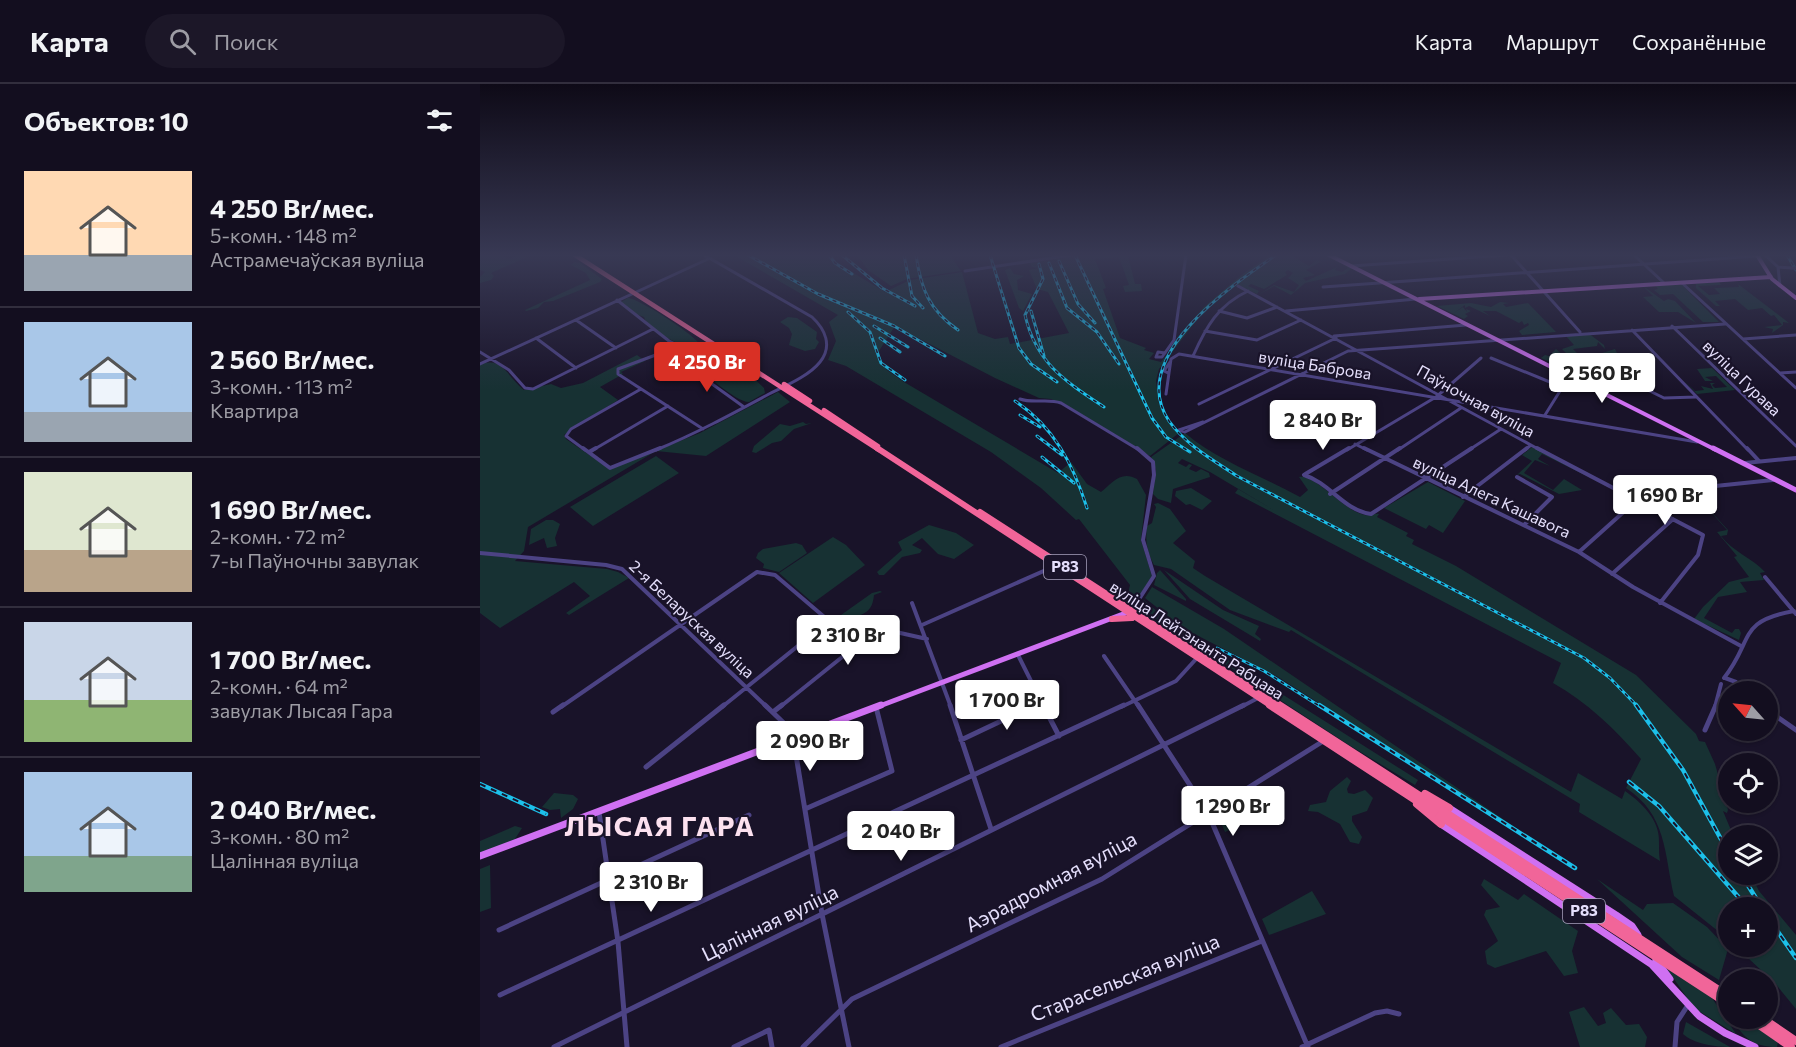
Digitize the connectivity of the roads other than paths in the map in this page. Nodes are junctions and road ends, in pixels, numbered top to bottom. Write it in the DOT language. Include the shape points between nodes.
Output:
graph roads {
  1 [pos="616,300"];
  2 [pos="651,300"];
  3 [pos="782,300"];
  4 [pos="1179,300"];
  5 [pos="1228,300"];
  6 [pos="1264,300"];
  7 [pos="1405,300"];
  8 [pos="1420,300"];
  9 [pos="1551,300"];
  10 [pos="1700,300"];
  11 [pos="1277,307"];
  12 [pos="1219,311"];
  13 [pos="1285,311"];
  14 [pos="576,319"];
  15 [pos="1301,320"];
  16 [pos="1725,324"];
  17 [pos="1470,325"];
  18 [pos="1672,326"];
  19 [pos="1632,329"];
  20 [pos="653,330"];
  21 [pos="1205,331"];
  22 [pos="1581,332"];
  23 [pos="1796,335"];
  24 [pos="536,338"];
  25 [pos="1335,338"];
  26 [pos="1500,339"];
  27 [pos="1742,339"];
  28 [pos="615,348"];
  29 [pos="1356,350"];
  30 [pos="480,352"];
  31 [pos="1165,354"];
  32 [pos="1193,356"];
  33 [pos="1481,358"];
  34 [pos="1491,358"];
  35 [pos="490,359"];
  36 [pos="683,362"];
  37 [pos="480,364"];
  38 [pos="576,368"];
  39 [pos="1605,369"];
  40 [pos="1271,370"];
  41 [pos="1796,372"];
  42 [pos="1779,373"];
  43 [pos="1297,374"];
  44 [pos="1570,375"];
  45 [pos="784,387"];
  46 [pos="1562,387"];
  47 [pos="641,388"];
  48 [pos="1796,388"];
  49 [pos="1166,394"];
  50 [pos="1438,396"];
  51 [pos="1697,397"];
  52 [pos="1444,398"];
  53 [pos="1020,399"];
  54 [pos="1199,404"];
  55 [pos="668,406"];
  56 [pos="744,407"];
  57 [pos="1461,408"];
  58 [pos="1545,415"];
  59 [pos="1203,422"];
  60 [pos="1501,429"];
  61 [pos="703,430"];
  62 [pos="1697,442"];
  63 [pos="1355,444"];
  64 [pos="1531,445"];
  65 [pos="1796,446"];
  66 [pos="589,452"];
  67 [pos="1796,458"];
  68 [pos="1383,460"];
  69 [pos="1759,461"];
  70 [pos="1742,464"];
  71 [pos="1517,477"];
  72 [pos="1427,480"];
  73 [pos="1773,480"];
  74 [pos="1796,490"];
  75 [pos="1330,494"];
  76 [pos="1628,495"];
  77 [pos="1463,497"];
  78 [pos="1637,500"];
  79 [pos="1673,519"];
  80 [pos="1524,525"];
  81 [pos="1579,552"];
  82 [pos="480,553"];
  83 [pos="1055,566"];
  84 [pos="1612,574"];
  85 [pos="1765,577"];
  86 [pos="912,603"];
  87 [pos="1660,603"];
  88 [pos="1113,604"];
  89 [pos="1130,611"];
  90 [pos="1795,612"];
  91 [pos="1112,619"];
  92 [pos="1137,620"];
  93 [pos="680,623"];
  94 [pos="922,625"];
  95 [pos="927,639"];
  96 [pos="1741,646"];
  97 [pos="1018,655"];
  98 [pos="1104,656"];
  99 [pos="1197,658"];
  100 [pos="1732,668"];
  101 [pos="1724,678"];
  102 [pos="1722,681"];
  103 [pos="1728,681"];
  104 [pos="1737,681"];
  105 [pos="943,682"];
  106 [pos="747,687"];
  107 [pos="1257,698"];
  108 [pos="1718,699"];
  109 [pos="1136,700"];
  110 [pos="1043,702"];
  111 [pos="876,707"];
  112 [pos="553,712"];
  113 [pos="773,712"];
  114 [pos="1778,718"];
  115 [pos="1705,730"];
  116 [pos="1796,730"];
  117 [pos="1059,736"];
  118 [pos="793,739"];
  119 [pos="1327,739"];
  120 [pos="961,740"];
  121 [pos="1165,744"];
  122 [pos="646,767"];
  123 [pos="972,777"];
  124 [pos="805,809"];
  125 [pos="599,812"];
  126 [pos="1208,813"];
  127 [pos="1443,814"];
  128 [pos="749,815"];
  129 [pos="991,829"];
  130 [pos="811,851"];
  131 [pos="480,856"];
  132 [pos="607,880"];
  133 [pos="1584,894"];
  134 [pos="822,914"];
  135 [pos="1574,914"];
  136 [pos="1616,915"];
  137 [pos="499,930"];
  138 [pos="1608,938"];
  139 [pos="1262,941"];
  140 [pos="618,942"];
  141 [pos="1718,990"];
  142 [pos="500,994"];
  143 [pos="1718,998"];
  144 [pos="1688,1005"];
  145 [pos="842,1006"];
  146 [pos="624,1012"];
  147 [pos="1399,1014"];
  148 [pos="1765,1029"];
  149 [pos="1778,1029"];
  150 [pos="1796,1041"];
  151 [pos="1305,1046"];
  152 [pos="554,1047"];
  153 [pos="627,1047"];
  154 [pos="734,1047"];
  155 [pos="772,1047"];
  156 [pos="803,1047"];
  157 [pos="849,1047"];
  158 [pos="1000,1047"];
  159 [pos="1675,1047"];
  160 [pos="1755,1047"];
  161 [pos="1791,1047"];
  1 -- 14 [label="street"];
  1 -- 20 [label="street"];
  2 -- 45 [label="highway, вуліца Лейтэнанта Рабцава / Р83"];
  3 -- 45 [label="street" via="821,326 827,343 823,356 812,369"];
  4 -- 31 [label="street" via="1174,337"];
  5 -- 12 [label="street"];
  6 -- 11 [label="street, Паўночная вуліца"];
  7 -- 13 [label="street"];
  8 -- 17 [label="main road"];
  9 -- 22 [label="street"];
  10 -- 16 [label="street"];
  11 -- 12 [label="street" via="1247,318"];
  11 -- 13 [label="street, Паўночная вуліца"];
  12 -- 21 [label="street"];
  13 -- 15 [label="street, Паўночная вуліца"];
  14 -- 24 [label="street"];
  14 -- 28 [label="street"];
  15 -- 21 [label="street" via="1257,340"];
  15 -- 25 [label="street, Паўночная вуліца"];
  16 -- 18 [label="street"];
  16 -- 27 [label="street"];
  17 -- 25 [label="street"];
  17 -- 26 [label="main road"];
  18 -- 19 [label="street"];
  18 -- 65 [label="street, вуліца Гурава"];
  19 -- 22 [label="street"];
  19 -- 51 [label="street"];
  20 -- 28 [label="street"];
  20 -- 36 [label="street" via="694,353"];
  21 -- 32 [label="street"];
  22 -- 26 [label="street"];
  23 -- 27 [label="street"];
  24 -- 35 [label="street"];
  24 -- 38 [label="street"];
  25 -- 29 [label="street, Паўночная вуліца"];
  25 -- 40 [label="street"];
  26 -- 29 [label="street"];
  26 -- 44 [label="main road"];
  27 -- 42 [label="street"];
  28 -- 38 [label="street"];
  29 -- 43 [label="street" via="1344,351"];
  29 -- 50 [label="street, Паўночная вуліца"];
  30 -- 35 [label="street"];
  31 -- 31 [label="street" via="1158,352 1157,358"];
  32 -- 40 [label="street, вуліца Баброва"];
  32 -- 49 [label="street, вуліца Баброва" via="1178,354 1164,371 1168,373"];
  33 -- 50 [label="street"];
  34 -- 46 [label="street"];
  35 -- 37 [label="street"];
  35 -- 38 [label="street" via="509,370 528,389"];
  36 -- 47 [label="street" via="669,352 617,371"];
  36 -- 56 [label="street"];
  39 -- 51 [label="street" via="1664,398"];
  40 -- 43 [label="street, вуліца Баброва"];
  40 -- 54 [label="street"];
  41 -- 42 [label="street"];
  42 -- 48 [label="street"];
  43 -- 50 [label="street, вуліца Баброва"];
  43 -- 59 [label="street"];
  44 -- 46 [label="street"];
  44 -- 62 [label="main road"];
  45 -- 56 [label="street"];
  45 -- 83 [label="highway, вуліца Лейтэнанта Рабцава / Р83"];
  45 -- 89 [label="highway, вуліца Лейтэнанта Рабцава / Р83"];
  46 -- 58 [label="street"];
  47 -- 55 [label="street"];
  47 -- 66 [label="street" via="567,434"];
  50 -- 52 [label="street, вуліца Баброва"];
  50 -- 63 [label="street"];
  51 -- 69 [label="street"];
  52 -- 57 [label="street, Паўночная вуліца"];
  52 -- 58 [label="street, вуліца Баброва"];
  53 -- 89 [label="street, вуліца Лейтэнанта Рабцава" via="1028,403 1056,402 1143,452 1153,462 1143,540 1154,576"];
  55 -- 61 [label="street"];
  55 -- 66 [label="street"];
  56 -- 61 [label="street"];
  57 -- 60 [label="street, Паўночная вуліца"];
  57 -- 68 [label="street"];
  58 -- 62 [label="street, вуліца Баброва"];
  59 -- 59 [label="street" via="1184,426 1179,430 1184,432"];
  60 -- 64 [label="street, Паўночная вуліца"];
  60 -- 72 [label="street"];
  61 -- 66 [label="street" via="610,468"];
  62 -- 70 [label="main road"];
  63 -- 68 [label="street, вуліца Алега Кашавога"];
  63 -- 75 [label="street" via="1308,474"];
  64 -- 76 [label="street, Паўночная вуліца"];
  64 -- 77 [label="street"];
  67 -- 69 [label="street"];
  68 -- 72 [label="street, вуліца Алега Кашавога"];
  68 -- 75 [label="street"];
  69 -- 70 [label="street"];
  70 -- 73 [label="main road"];
  71 -- 80 [label="street" via="1552,498"];
  72 -- 75 [label="street" via="1366,514"];
  72 -- 77 [label="street, вуліца Алега Кашавога"];
  73 -- 74 [label="main road"];
  73 -- 76 [label="street"];
  76 -- 78 [label="street, Паўночная вуліца"];
  77 -- 80 [label="street, вуліца Алега Кашавога"];
  78 -- 79 [label="street, Паўночная вуліца"];
  78 -- 81 [label="street"];
  79 -- 84 [label="street"];
  79 -- 87 [label="street, Паўночная вуліца" via="1703,535 1698,555"];
  80 -- 81 [label="street, вуліца Алега Кашавога"];
  81 -- 84 [label="street, вуліца Алега Кашавога"];
  82 -- 93 [label="street, 2-я Беларуская вуліца" via="617,567 637,580"];
  83 -- 88 [label="highway, вуліца Лейтэнанта Рабцава / Р83"];
  83 -- 94 [label="street"];
  84 -- 87 [label="street, вуліца Алега Кашавога"];
  85 -- 90 [label="street"];
  86 -- 94 [label="street"];
  87 -- 96 [label="street, вуліца Алега Кашавога"];
  88 -- 89 [label="highway, вуліца Лейтэнанта Рабцава / Р83"];
  88 -- 91 [label="highway" via="1117,612"];
  89 -- 91 [label="main road"];
  89 -- 92 [label="highway, вуліца Лейтэнанта Рабцава / Р83"];
  89 -- 119 [label="highway, вуліца Лейтэнанта Рабцава / Р83"];
  90 -- 96 [label="street" via="1758,618"];
  91 -- 92 [label="highway"];
  91 -- 97 [label="main road"];
  92 -- 99 [label="highway, вуліца Лейтэнанта Рабцава / Р83"];
  93 -- 106 [label="street, 2-я Беларуская вуліца"];
  93 -- 106 [label="street" via="751,575 764,571 781,579 829,621"];
  93 -- 112 [label="street"];
  94 -- 95 [label="street"];
  95 -- 105 [label="street"];
  95 -- 113 [label="street" via="886,630 872,633"];
  96 -- 100 [label="street"];
  97 -- 105 [label="main road"];
  97 -- 110 [label="street"];
  98 -- 109 [label="street"];
  99 -- 107 [label="highway, вуліца Лейтэнанта Рабцава / Р83"];
  99 -- 109 [label="street" via="1176,681"];
  100 -- 101 [label="street"];
  100 -- 104 [label="street"];
  101 -- 102 [label="street"];
  101 -- 103 [label="street"];
  105 -- 111 [label="main road"];
  105 -- 120 [label="street"];
  106 -- 113 [label="street, 2-я Беларуская вуліца"];
  106 -- 122 [label="street"];
  107 -- 119 [label="highway, вуліца Лейтэнанта Рабцава / Р83"];
  107 -- 121 [label="street, Цалінная вуліца"];
  108 -- 115 [label="street"];
  109 -- 117 [label="street"];
  109 -- 121 [label="street"];
  110 -- 117 [label="street"];
  110 -- 120 [label="street"];
  111 -- 118 [label="main road"];
  111 -- 124 [label="street" via="892,771"];
  113 -- 118 [label="street, 2-я Беларуская вуліца" via="789,728"];
  114 -- 116 [label="street"];
  117 -- 123 [label="street"];
  118 -- 124 [label="street"];
  118 -- 125 [label="main road"];
  119 -- 126 [label="street, Аэрадромная вуліца"];
  119 -- 127 [label="highway, вуліца Лейтэнанта Рабцава / Р83"];
  119 -- 127 [label="highway, вуліца Лейтэнанта Рабцава / Р83" via="1400,781"];
  120 -- 123 [label="street"];
  121 -- 126 [label="street"];
  121 -- 129 [label="street, Цалінная вуліца"];
  123 -- 129 [label="street"];
  123 -- 130 [label="street"];
  124 -- 130 [label="street"];
  125 -- 131 [label="main road"];
  125 -- 132 [label="street"];
  126 -- 139 [label="street"];
  126 -- 145 [label="street, Аэрадромная вуліца" via="1102,879"];
  127 -- 133 [label="main road, вуліца Лейтэнанта Рабцава"];
  127 -- 135 [label="main road, вуліца Лейтэнанта Рабцава"];
  127 -- 141 [label="highway, вуліца Лейтэнанта Рабцава / Р83, bridge"];
  127 -- 143 [label="highway, вуліца Лейтэнанта Рабцава / Р83, bridge"];
  128 -- 132 [label="street"];
  129 -- 134 [label="street, Цалінная вуліца"];
  130 -- 134 [label="street"];
  130 -- 140 [label="street"];
  132 -- 137 [label="street"];
  132 -- 140 [label="street"];
  133 -- 135 [label="main road" via="1591,904 1590,911 1584,917"];
  133 -- 136 [label="main road, вуліца Лейтэнанта Рабцава"];
  134 -- 145 [label="street"];
  134 -- 146 [label="street, Цалінная вуліца"];
  135 -- 138 [label="main road, вуліца Лейтэнанта Рабцава"];
  136 -- 138 [label="main road" via="1606,913 1599,921"];
  136 -- 144 [label="main road, вуліца Лейтэнанта Рабцава" via="1632,926"];
  138 -- 144 [label="main road, вуліца Лейтэнанта Рабцава" via="1658,970"];
  139 -- 151 [label="street"];
  139 -- 158 [label="street, Старасельская вуліца"];
  140 -- 142 [label="street"];
  140 -- 146 [label="street"];
  144 -- 159 [label="street" via="1678,1018"];
  144 -- 160 [label="main road" via="1711,1024"];
  145 -- 156 [label="street, Аэрадромная вуліца"];
  145 -- 157 [label="street"];
  146 -- 152 [label="street, Цалінная вуліца"];
  146 -- 153 [label="street"];
  147 -- 151 [label="street" via="1375,1013"];
  148 -- 161 [label="highway"];
  149 -- 150 [label="highway"];
  154 -- 155 [label="street" via="769,1030"];
}
